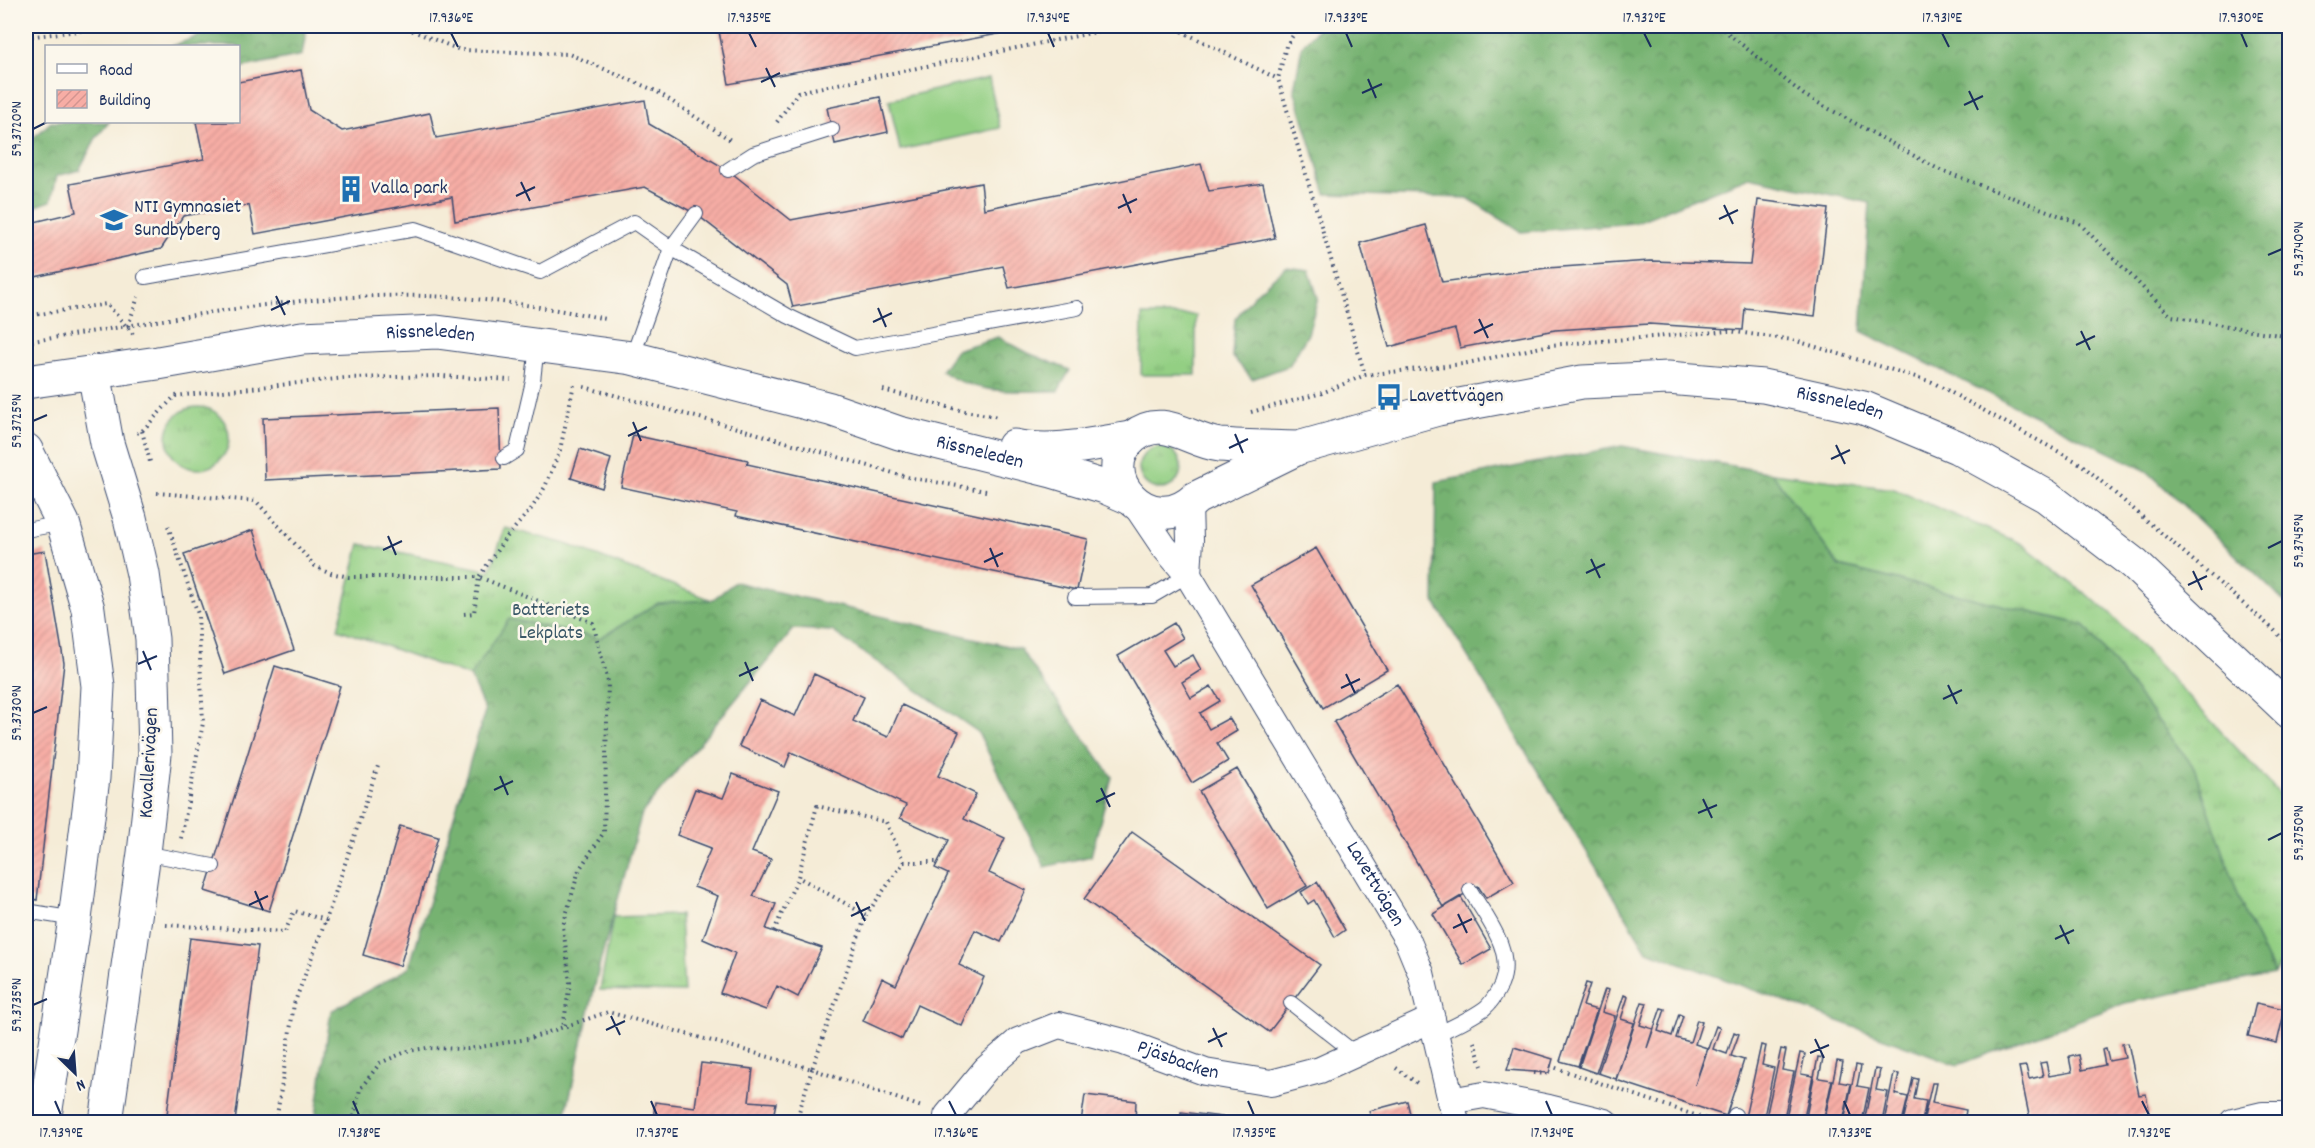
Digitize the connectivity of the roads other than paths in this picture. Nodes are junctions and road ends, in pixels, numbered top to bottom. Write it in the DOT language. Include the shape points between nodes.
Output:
graph roads {
  1 [pos="832,129"];
  2 [pos="728,170"];
  3 [pos="696,214"];
  4 [pos="670,248"];
  5 [pos="145,277"];
  6 [pos="1077,308"];
  7 [pos="537,345"];
  8 [pos="632,358"];
  9 [pos="94,372"];
  10 [pos="26,382"];
  11 [pos="830,409"];
  12 [pos="1185,433"];
  13 [pos="1131,438"];
  14 [pos="1298,448"];
  15 [pos="26,450"];
  16 [pos="504,458"];
  17 [pos="1132,500"];
  18 [pos="1192,501"];
  19 [pos="63,523"];
  20 [pos="26,530"];
  21 [pos="1188,575"];
  22 [pos="1076,597"];
  23 [pos="2289,712"];
  24 [pos="144,853"];
  25 [pos="213,866"];
  26 [pos="1470,891"];
  27 [pos="26,911"];
  28 [pos="75,919"];
  29 [pos="1291,1003"];
  30 [pos="1434,1027"];
  31 [pos="1356,1054"];
  32 [pos="1453,1112"];
  33 [pos="2289,1115"];
  34 [pos="947,1116"];
  35 [pos="44,1122"];
  36 [pos="106,1122"];
  37 [pos="1605,1122"];
  38 [pos="2233,1122"];
  1 -- 2 [label="lane" via="753,154"];
  3 -- 4 [label="lane"];
  4 -- 5 [label="lane" via="634,222 540,272 416,229"];
  4 -- 6 [label="lane" via="788,316 855,348"];
  4 -- 8 [label="lane"];
  7 -- 8 [label="street, Rissneleden"];
  7 -- 9 [label="street, Rissneleden" via="438,332 302,338"];
  7 -- 16 [label="lane" via="517,450"];
  8 -- 11 [label="street, Rissneleden"];
  9 -- 10 [label="street, Rissneleden"];
  9 -- 24 [label="street, Kavallerivägen" via="107,443 143,574 152,639 155,754"];
  11 -- 13 [label="street, Rissneleden" via="903,420 1029,449"];
  11 -- 17 [label="street, Rissneleden" via="899,433 1052,471 1105,487"];
  12 -- 13 [label="street, Rissneleden" via="1154,427"];
  12 -- 14 [label="street, Rissneleden" via="1217,444"];
  12 -- 18 [label="street" via="1201,451 1205,466 1204,480"];
  13 -- 17 [label="street" via="1119,470 1121,484"];
  14 -- 18 [label="street, Rissneleden"];
  14 -- 23 [label="street, Rissneleden" via="1438,409 1582,382 1668,378 1763,386 1864,408 1957,447 2046,496 2134,564"];
  15 -- 19 [label="street"];
  17 -- 18 [label="street, Rissneleden" via="1149,511 1163,513"];
  17 -- 21 [label="street, Lavettvägen"];
  18 -- 21 [label="street"];
  19 -- 20 [label="lane"];
  19 -- 28 [label="street" via="88,609 98,686 93,778"];
  21 -- 22 [label="lane" via="1152,596"];
  21 -- 30 [label="street, Lavettvägen" via="1407,939 1421,973"];
  24 -- 25 [label="lane"];
  24 -- 36 [label="street, Kavallerivägen"];
  26 -- 30 [label="lane" via="1499,940 1505,957 1504,975 1486,1007"];
  27 -- 28 [label="lane"];
  28 -- 35 [label="street"];
  29 -- 31 [label="lane"];
  30 -- 31 [label="street, Pjäsbacken" via="1384,1041"];
  30 -- 32 [label="street, Lavettvägen"];
  31 -- 34 [label="street, Pjäsbacken" via="1320,1070 1271,1083 1205,1072 1124,1042 1059,1025 1018,1041 986,1069"];
  32 -- 37 [label="street" via="1484,1095"];
  33 -- 38 [label="street" via="2263,1115"];
}
